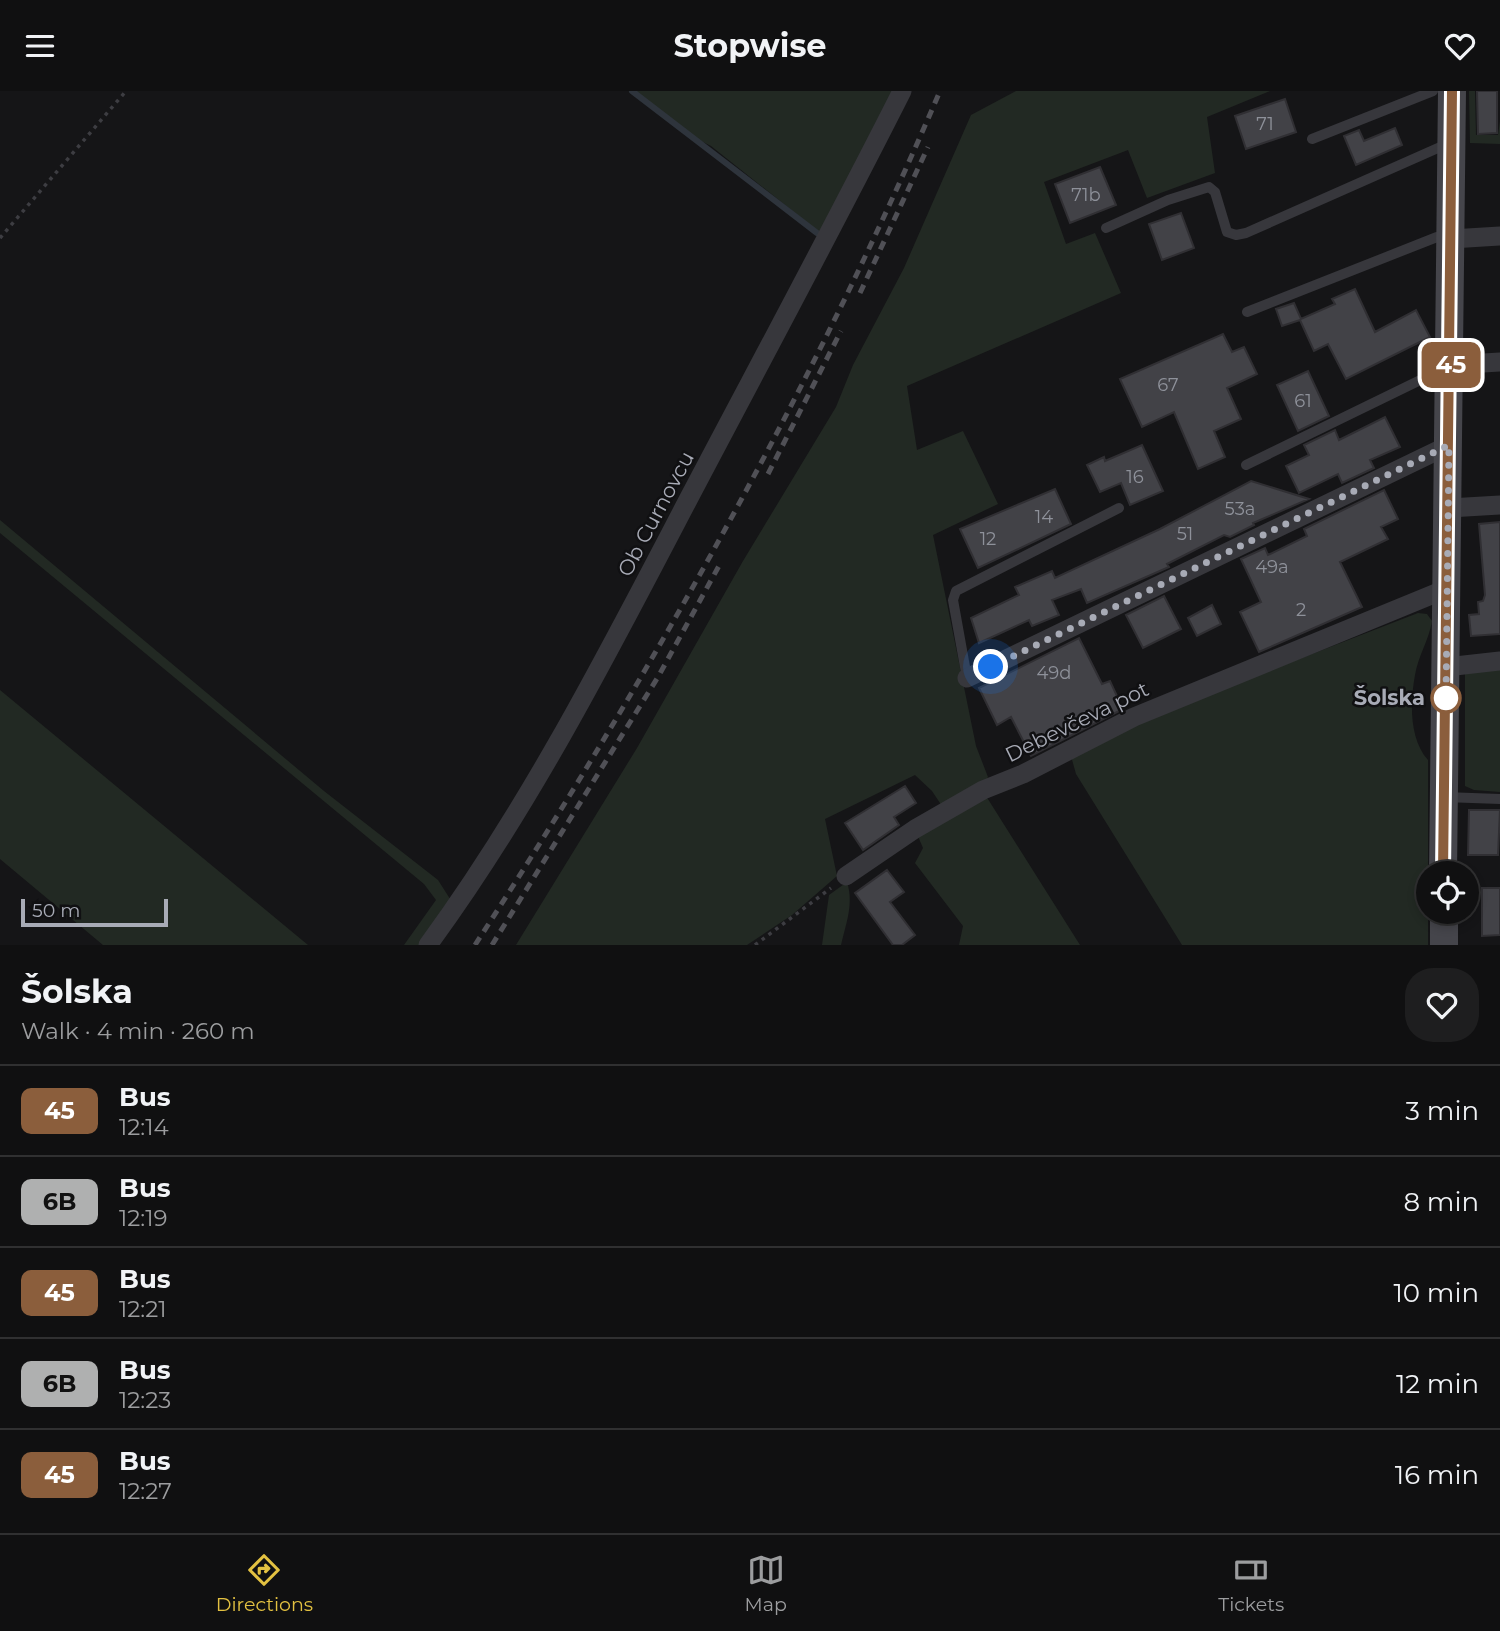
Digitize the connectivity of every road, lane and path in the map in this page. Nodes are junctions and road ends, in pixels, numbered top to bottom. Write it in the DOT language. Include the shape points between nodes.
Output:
graph roads {
  1 [pos="126,91"];
  2 [pos="902,91"];
  3 [pos="1433,91"];
  4 [pos="1452,91"];
  5 [pos="1312,139"];
  6 [pos="1451,143"];
  7 [pos="1106,228"];
  8 [pos="1500,236"];
  9 [pos="0,238"];
  10 [pos="1451,239"];
  11 [pos="1247,312"];
  12 [pos="1500,362"];
  13 [pos="1451,365"];
  14 [pos="1449,445"];
  15 [pos="1246,465"];
  16 [pos="1500,505"];
  17 [pos="1119,508"];
  18 [pos="1449,508"];
  19 [pos="1446,589"];
  20 [pos="1500,661"];
  21 [pos="1446,667"];
  22 [pos="967,678"];
  23 [pos="1444,797"];
  24 [pos="1500,799"];
  25 [pos="1443,861"];
  26 [pos="846,876"];
  27 [pos="1444,924"];
  28 [pos="428,945"];
  29 [pos="755,945"];
  30 [pos="1444,945"];
  1 -- 9 [label="path"];
  2 -- 28 [label="street, Ob Curnovcu" via="632,608 523,800"];
  3 -- 5 [label="lane"];
  4 -- 6 [label="main road"];
  6 -- 7 [label="lane" via="1246,233 1227,232 1215,192 1209,187"];
  6 -- 10 [label="main road"];
  8 -- 10 [label="street"];
  10 -- 11 [label="lane" via="1437,237"];
  10 -- 13 [label="main road"];
  12 -- 13 [label="street"];
  13 -- 14 [label="main road"];
  13 -- 15 [label="lane"];
  14 -- 18 [label="main road"];
  14 -- 22 [label="street"];
  16 -- 18 [label="street"];
  17 -- 22 [label="lane" via="956,591 953,600"];
  18 -- 19 [label="main road"];
  19 -- 21 [label="main road"];
  19 -- 26 [label="street, Debevčeva pot" via="1134,717 983,790"];
  20 -- 21 [label="street"];
  21 -- 23 [label="main road"];
  23 -- 24 [label="lane"];
  23 -- 25 [label="main road"];
  26 -- 29 [label="path"];
  27 -- 30 [label="main road"];
}
